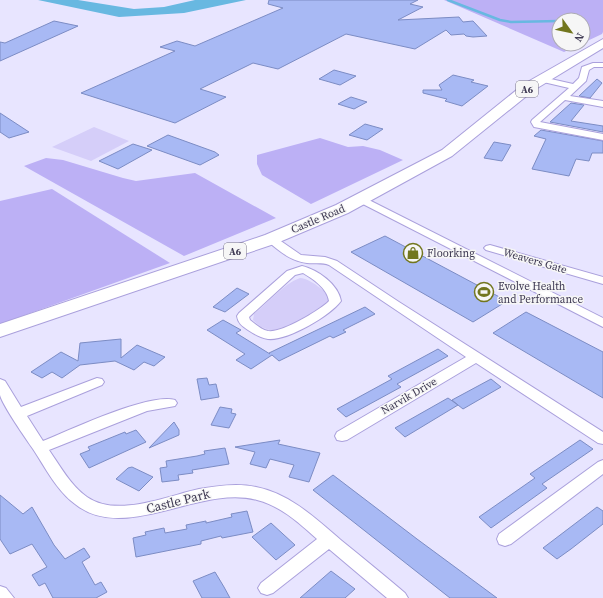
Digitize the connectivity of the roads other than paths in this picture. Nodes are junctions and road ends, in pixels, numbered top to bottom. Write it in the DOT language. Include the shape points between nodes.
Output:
graph roads {
  1 [pos="603,43"];
  2 [pos="603,65"];
  3 [pos="542,79"];
  4 [pos="574,87"];
  5 [pos="564,97"];
  6 [pos="603,104"];
  7 [pos="603,137"];
  8 [pos="361,199"];
  9 [pos="270,239"];
  10 [pos="490,248"];
  11 [pos="307,265"];
  12 [pos="603,281"];
  13 [pos="603,323"];
  14 [pos="0,332"];
  15 [pos="476,357"];
  16 [pos="97,382"];
  17 [pos="0,384"];
  18 [pos="170,403"];
  19 [pos="18,414"];
  20 [pos="342,436"];
  21 [pos="603,439"];
  22 [pos="40,448"];
  23 [pos="603,466"];
  24 [pos="505,539"];
  25 [pos="328,540"];
  26 [pos="266,588"];
  27 [pos="0,593"];
  28 [pos="5,598"];
  29 [pos="399,598"];
  1 -- 3 [label="main road, Castle Road / A6"];
  2 -- 4 [label="street" via="585,69 583,79"];
  3 -- 4 [label="street"];
  3 -- 8 [label="main road, Castle Road / A6" via="506,104 447,153"];
  4 -- 5 [label="street"];
  5 -- 6 [label="street"];
  5 -- 7 [label="street" via="535,123"];
  8 -- 9 [label="main road, Castle Road / A6" via="321,219"];
  8 -- 13 [label="street"];
  9 -- 11 [label="street"];
  9 -- 14 [label="main road, Castle Road / A6"];
  10 -- 12 [label="street, Weavers Gate"];
  11 -- 11 [label="street" via="334,294 335,301 330,308 297,326 274,334 263,333 244,321 244,314 289,275"];
  11 -- 15 [label="street" via="325,260 333,263"];
  15 -- 20 [label="street, Narvik Drive"];
  15 -- 21 [label="street"];
  16 -- 19 [label="street"];
  17 -- 19 [label="street, Castle Park"];
  18 -- 22 [label="street" via="145,406"];
  19 -- 22 [label="street, Castle Park"];
  22 -- 25 [label="street, Castle Park" via="72,492 96,508 117,511 140,510 212,492 248,491 266,495 285,504"];
  23 -- 24 [label="street"];
  25 -- 26 [label="street"];
  25 -- 29 [label="street, Castle Park"];
  27 -- 28 [label="street"];
}
